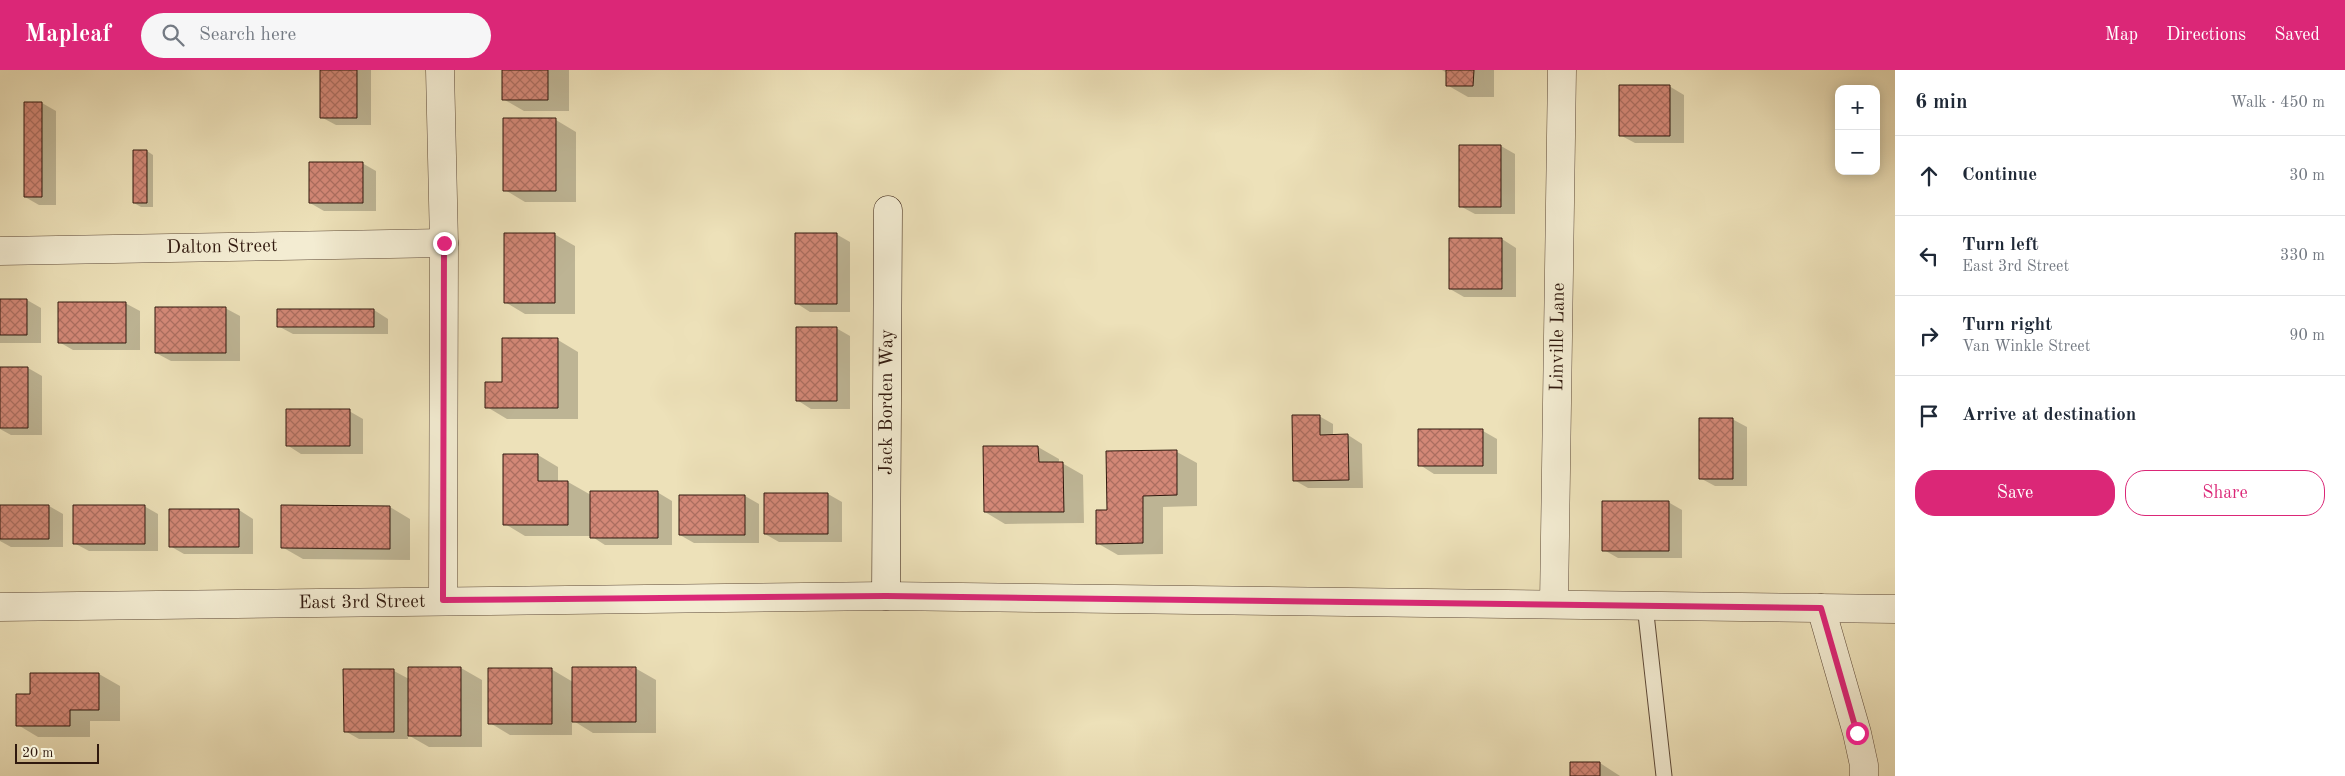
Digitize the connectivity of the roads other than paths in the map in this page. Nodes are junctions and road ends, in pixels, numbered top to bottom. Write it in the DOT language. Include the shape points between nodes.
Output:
graph roads {
  1 [pos="440,70"];
  2 [pos="1562,70"];
  3 [pos="888,210"];
  4 [pos="444,243"];
  5 [pos="0,252"];
  6 [pos="886,596"];
  7 [pos="443,600"];
  8 [pos="1554,604"];
  9 [pos="1645,605"];
  10 [pos="0,607"];
  11 [pos="1821,608"];
  12 [pos="1895,609"];
  13 [pos="1664,776"];
  14 [pos="1864,776"];
  1 -- 4 [label="street"];
  2 -- 8 [label="street, Linville Lane"];
  3 -- 6 [label="street, Jack Borden Way"];
  4 -- 5 [label="street, Dalton Street"];
  4 -- 7 [label="street"];
  6 -- 7 [label="street, East 3rd Street"];
  6 -- 8 [label="street, East 3rd Street"];
  7 -- 10 [label="street, East 3rd Street"];
  8 -- 9 [label="street, East 3rd Street"];
  9 -- 11 [label="street, East 3rd Street"];
  9 -- 13 [label="lane"];
  11 -- 12 [label="street, East 3rd Street"];
  11 -- 14 [label="street" via="1857,733"];
}
